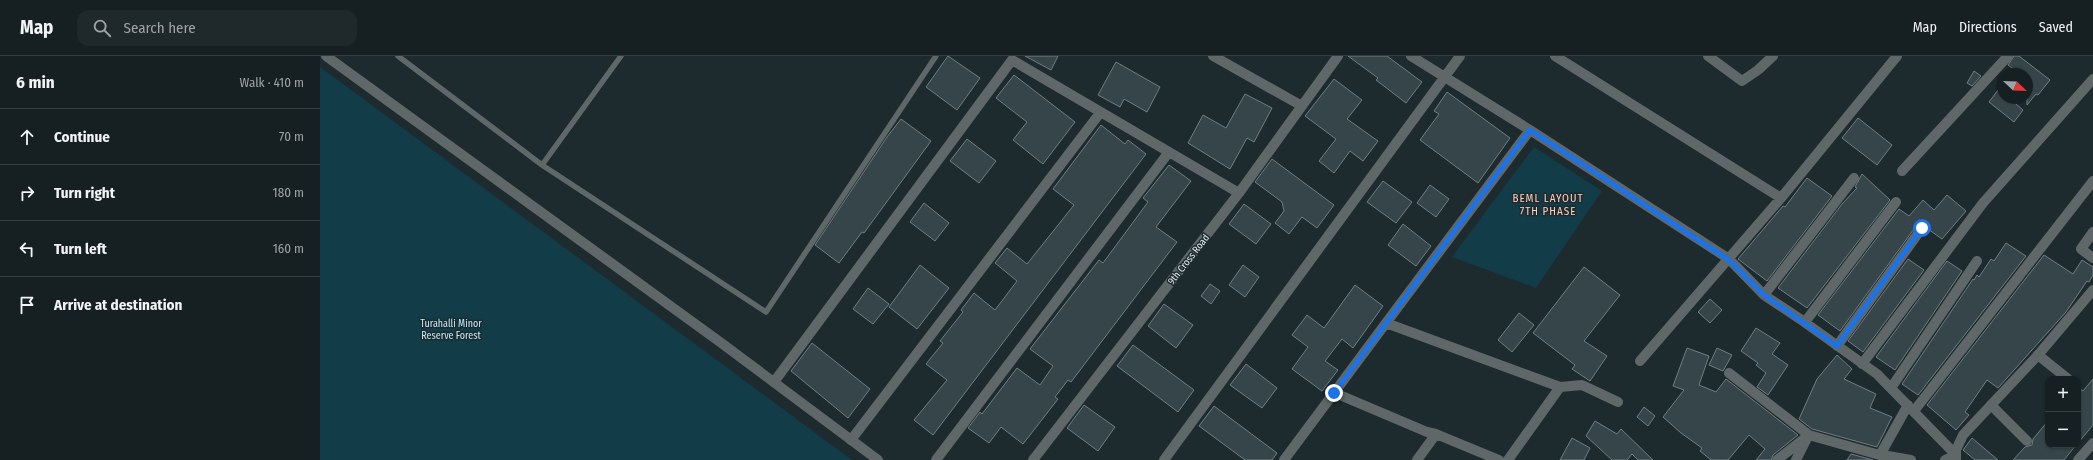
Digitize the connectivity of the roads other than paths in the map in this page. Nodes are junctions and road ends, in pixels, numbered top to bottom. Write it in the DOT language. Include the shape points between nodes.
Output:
graph roads {
  1 [pos="326,56"];
  2 [pos="398,56"];
  3 [pos="621,56"];
  4 [pos="936,56"];
  5 [pos="1213,56"];
  6 [pos="1338,56"];
  7 [pos="1411,56"];
  8 [pos="1460,56"];
  9 [pos="1555,56"];
  10 [pos="1708,56"];
  11 [pos="1773,56"];
  12 [pos="1897,56"];
  13 [pos="2008,56"];
  14 [pos="1009,58"];
  15 [pos="1445,78"];
  16 [pos="2093,79"];
  17 [pos="1302,106"];
  18 [pos="1100,112"];
  19 [pos="1530,130"];
  20 [pos="1169,152"];
  21 [pos="542,165"];
  22 [pos="1902,171"];
  23 [pos="1854,178"];
  24 [pos="2093,181"];
  25 [pos="1239,193"];
  26 [pos="1781,198"];
  27 [pos="1896,202"];
  28 [pos="1922,228"];
  29 [pos="2093,232"];
  30 [pos="2093,258"];
  31 [pos="1729,260"];
  32 [pos="1977,261"];
  33 [pos="1764,295"];
  34 [pos="2091,297"];
  35 [pos="1805,322"];
  36 [pos="1386,323"];
  37 [pos="1837,346"];
  38 [pos="2038,355"];
  39 [pos="1640,361"];
  40 [pos="1862,364"];
  41 [pos="1729,373"];
  42 [pos="2064,376"];
  43 [pos="774,382"];
  44 [pos="1560,387"];
  45 [pos="1891,388"];
  46 [pos="1334,393"];
  47 [pos="1618,402"];
  48 [pos="1991,405"];
  49 [pos="1911,408"];
  50 [pos="1436,434"];
  51 [pos="1809,434"];
  52 [pos="851,440"];
  53 [pos="2027,442"];
  54 [pos="2093,443"];
  55 [pos="1880,455"];
  56 [pos="1956,457"];
  57 [pos="878,460"];
  58 [pos="936,460"];
  59 [pos="1034,460"];
  60 [pos="1164,460"];
  61 [pos="1284,460"];
  62 [pos="1417,460"];
  63 [pos="1499,460"];
  64 [pos="1508,460"];
  65 [pos="1777,460"];
  66 [pos="1796,460"];
  67 [pos="1911,460"];
  68 [pos="1945,460"];
  69 [pos="2078,460"];
  1 -- 43 [label="street"];
  2 -- 21 [label="lane"];
  3 -- 21 [label="lane"];
  4 -- 21 [label="lane" via="766,312"];
  5 -- 17 [label="street"];
  6 -- 17 [label="street, 9th Cross Road"];
  7 -- 15 [label="street"];
  8 -- 15 [label="street"];
  9 -- 26 [label="street"];
  10 -- 11 [label="street" via="1742,80"];
  12 -- 26 [label="street"];
  13 -- 22 [label="street"];
  14 -- 18 [label="street"];
  14 -- 43 [label="street"];
  15 -- 19 [label="street"];
  15 -- 60 [label="street"];
  16 -- 40 [label="street" via="1983,203"];
  17 -- 25 [label="street, 9th Cross Road"];
  18 -- 20 [label="street"];
  18 -- 52 [label="street"];
  19 -- 31 [label="street"];
  19 -- 36 [label="street"];
  20 -- 25 [label="street"];
  20 -- 58 [label="street"];
  23 -- 33 [label="street"];
  24 -- 49 [label="street"];
  25 -- 59 [label="street, 9th Cross Road"];
  26 -- 31 [label="street"];
  27 -- 35 [label="street"];
  28 -- 37 [label="street"];
  29 -- 30 [label="street" via="2080,249"];
  31 -- 33 [label="street"];
  31 -- 39 [label="street"];
  32 -- 45 [label="street"];
  33 -- 35 [label="street"];
  34 -- 38 [label="street"];
  35 -- 37 [label="street"];
  36 -- 44 [label="street"];
  36 -- 46 [label="street"];
  37 -- 40 [label="street"];
  38 -- 42 [label="street"];
  38 -- 48 [label="street"];
  40 -- 45 [label="street"];
  41 -- 51 [label="street"];
  43 -- 52 [label="street"];
  44 -- 47 [label="street" via="1582,385"];
  44 -- 64 [label="street"];
  45 -- 49 [label="street"];
  46 -- 50 [label="street"];
  46 -- 61 [label="street"];
  48 -- 53 [label="street"];
  48 -- 56 [label="street" via="1960,440"];
  49 -- 55 [label="street"];
  49 -- 56 [label="street"];
  50 -- 62 [label="street"];
  50 -- 63 [label="street"];
  51 -- 55 [label="street"];
  51 -- 65 [label="street"];
  51 -- 66 [label="street"];
  52 -- 57 [label="street"];
  54 -- 69 [label="street"];
  55 -- 67 [label="street"];
  56 -- 68 [label="street"];
}
